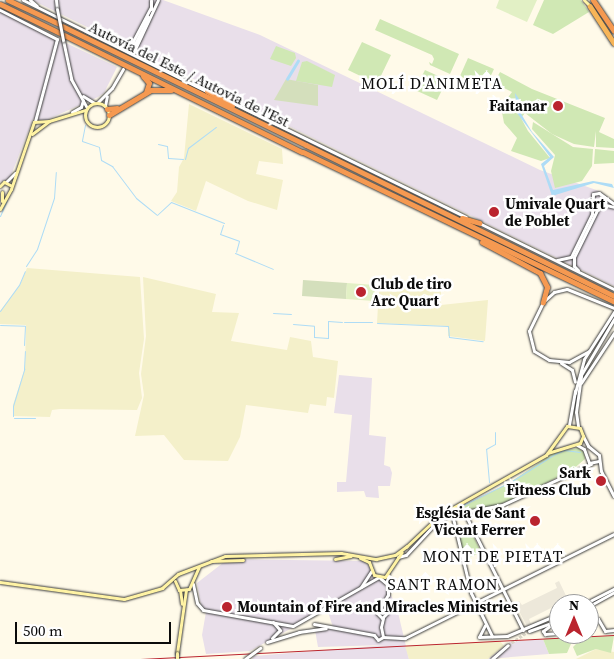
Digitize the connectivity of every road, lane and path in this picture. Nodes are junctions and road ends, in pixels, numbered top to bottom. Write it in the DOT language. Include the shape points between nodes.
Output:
graph roads {
  1 [pos="8,0"];
  2 [pos="14,0"];
  3 [pos="30,0"];
  4 [pos="56,0"];
  5 [pos="594,0"];
  6 [pos="158,2"];
  7 [pos="587,2"];
  8 [pos="23,3"];
  9 [pos="152,4"];
  10 [pos="0,6"];
  11 [pos="40,8"];
  12 [pos="614,31"];
  13 [pos="62,36"];
  14 [pos="614,43"];
  15 [pos="122,49"];
  16 [pos="131,52"];
  17 [pos="142,60"];
  18 [pos="124,67"];
  19 [pos="207,91"];
  20 [pos="79,92"];
  21 [pos="108,93"];
  22 [pos="143,94"];
  23 [pos="83,99"];
  24 [pos="96,103"];
  25 [pos="106,107"];
  26 [pos="211,107"];
  27 [pos="118,108"];
  28 [pos="86,109"];
  29 [pos="70,113"];
  30 [pos="109,115"];
  31 [pos="85,118"];
  32 [pos="37,124"];
  33 [pos="262,124"];
  34 [pos="15,173"];
  35 [pos="6,182"];
  36 [pos="11,186"];
  37 [pos="1,189"];
  38 [pos="7,193"];
  39 [pos="603,197"];
  40 [pos="423,202"];
  41 [pos="591,202"];
  42 [pos="600,205"];
  43 [pos="614,206"];
  44 [pos="0,208"];
  45 [pos="442,220"];
  46 [pos="479,223"];
  47 [pos="554,260"];
  48 [pos="582,274"];
  49 [pos="614,289"];
  50 [pos="614,296"];
  51 [pos="543,302"];
  52 [pos="614,302"];
  53 [pos="613,311"];
  54 [pos="614,319"];
  55 [pos="614,333"];
  56 [pos="588,351"];
  57 [pos="558,362"];
  58 [pos="576,393"];
  59 [pos="569,425"];
  60 [pos="578,426"];
  61 [pos="561,436"];
  62 [pos="583,436"];
  63 [pos="568,445"];
  64 [pos="577,445"];
  65 [pos="594,452"];
  66 [pos="548,453"];
  67 [pos="587,457"];
  68 [pos="599,461"];
  69 [pos="592,464"];
  70 [pos="580,468"];
  71 [pos="601,471"];
  72 [pos="614,496"];
  73 [pos="464,512"];
  74 [pos="452,514"];
  75 [pos="614,534"];
  76 [pos="407,546"];
  77 [pos="349,554"];
  78 [pos="355,556"];
  79 [pos="398,557"];
  80 [pos="385,558"];
  81 [pos="335,559"];
  82 [pos="376,559"];
  83 [pos="243,560"];
  84 [pos="206,562"];
  85 [pos="392,567"];
  86 [pos="371,569"];
  87 [pos="185,572"];
  88 [pos="388,575"];
  89 [pos="192,577"];
  90 [pos="380,577"];
  91 [pos="174,580"];
  92 [pos="0,582"];
  93 [pos="193,584"];
  94 [pos="388,586"];
  95 [pos="162,588"];
  96 [pos="178,589"];
  97 [pos="503,589"];
  98 [pos="188,590"];
  99 [pos="196,591"];
  100 [pos="357,591"];
  101 [pos="614,591"];
  102 [pos="599,598"];
  103 [pos="599,600"];
  104 [pos="475,603"];
  105 [pos="182,609"];
  106 [pos="383,609"];
  107 [pos="319,611"];
  108 [pos="382,618"];
  109 [pos="549,618"];
  110 [pos="308,619"];
  111 [pos="549,619"];
  112 [pos="265,620"];
  113 [pos="599,621"];
  114 [pos="301,624"];
  115 [pos="313,624"];
  116 [pos="549,624"];
  117 [pos="288,625"];
  118 [pos="486,625"];
  119 [pos="544,626"];
  120 [pos="326,628"];
  121 [pos="312,630"];
  122 [pos="523,630"];
  123 [pos="614,630"];
  124 [pos="279,631"];
  125 [pos="304,631"];
  126 [pos="529,631"];
  127 [pos="376,634"];
  128 [pos="549,634"];
  129 [pos="292,635"];
  130 [pos="382,635"];
  131 [pos="492,636"];
  132 [pos="283,637"];
  133 [pos="267,642"];
  134 [pos="508,645"];
  135 [pos="176,659"];
  136 [pos="244,659"];
  137 [pos="492,659"];
  1 -- 8 [label="highway, Autovía del Este / Autovia de l'Est"];
  2 -- 8 [label="highway"];
  3 -- 11 [label="street"];
  4 -- 13 [label="street, bridge"];
  5 -- 12 [label="highway"];
  5 -- 12 [label="highway"];
  6 -- 9 [label="street"];
  7 -- 14 [label="highway"];
  8 -- 11 [label="street"];
  8 -- 33 [label="highway, Autovía del Este / Autovia de l'Est" via="60,25"];
  9 -- 15 [label="street" via="130,47"];
  9 -- 16 [label="street"];
  9 -- 17 [label="street" via="135,49"];
  10 -- 13 [label="highway, Autovía del Este / Autovia de l'Est"];
  10 -- 32 [label="street" via="52,34 58,42"];
  11 -- 15 [label="street"];
  13 -- 18 [label="highway, Autovía del Este / Autovia de l'Est"];
  13 -- 20 [label="street" via="69,74"];
  15 -- 17 [label="street"];
  17 -- 19 [label="street"];
  18 -- 21 [label="street"];
  18 -- 22 [label="highway" via="148,81 148,88"];
  18 -- 26 [label="highway, Autovía del Este / Autovia de l'Est"];
  19 -- 33 [label="highway"];
  19 -- 46 [label="street"];
  20 -- 23 [label="street"];
  20 -- 24 [label="street"];
  21 -- 24 [label="street"];
  21 -- 25 [label="street"];
  22 -- 26 [label="highway" via="166,89"];
  22 -- 27 [label="highway"];
  23 -- 28 [label="street"];
  23 -- 29 [label="street" via="81,107"];
  24 -- 25 [label="main road"];
  24 -- 28 [label="main road"];
  25 -- 27 [label="highway"];
  25 -- 30 [label="main road"];
  26 -- 45 [label="highway, Autovía del Este / Autovia de l'Est"];
  27 -- 30 [label="highway"];
  28 -- 29 [label="main road"];
  28 -- 31 [label="main road"];
  29 -- 31 [label="main road"];
  29 -- 32 [label="main road"];
  30 -- 31 [label="main road" via="106,123 99,127 90,125"];
  32 -- 34 [label="main road"];
  33 -- 40 [label="highway, Autovía del Este / Autovia de l'Est"];
  34 -- 35 [label="street"];
  34 -- 36 [label="main road"];
  35 -- 36 [label="main road"];
  35 -- 37 [label="main road"];
  36 -- 38 [label="main road"];
  37 -- 38 [label="main road"];
  37 -- 44 [label="main road"];
  38 -- 44 [label="main road"];
  39 -- 41 [label="street" via="595,193"];
  39 -- 42 [label="street"];
  39 -- 43 [label="street"];
  40 -- 46 [label="highway"];
  40 -- 50 [label="highway, Autovía del Este / Autovia de l'Est"];
  41 -- 42 [label="street"];
  41 -- 47 [label="street" via="591,217 571,257 563,261"];
  42 -- 43 [label="street"];
  42 -- 48 [label="street" via="573,260"];
  45 -- 51 [label="highway" via="540,273 547,287"];
  45 -- 52 [label="highway, Autovía del Este / Autovia de l'Est"];
  46 -- 47 [label="street"];
  47 -- 48 [label="street"];
  48 -- 49 [label="street"];
  51 -- 53 [label="street" via="554,292 567,289"];
  51 -- 57 [label="street" via="530,327 529,339 538,355"];
  53 -- 56 [label="street"];
  54 -- 58 [label="street" via="583,369"];
  55 -- 58 [label="street" via="588,368"];
  56 -- 57 [label="street" via="577,360"];
  56 -- 58 [label="street" via="579,372"];
  57 -- 58 [label="street" via="572,370"];
  58 -- 59 [label="street"];
  58 -- 60 [label="street"];
  59 -- 60 [label="main road"];
  59 -- 61 [label="main road"];
  60 -- 62 [label="main road"];
  61 -- 63 [label="main road"];
  61 -- 66 [label="main road"];
  62 -- 64 [label="main road"];
  62 -- 65 [label="street"];
  63 -- 64 [label="main road"];
  63 -- 66 [label="main road"];
  64 -- 67 [label="street" via="584,449"];
  65 -- 67 [label="street"];
  65 -- 68 [label="street" via="599,455"];
  66 -- 76 [label="main road" via="517,474 440,515"];
  67 -- 69 [label="street"];
  67 -- 70 [label="street"];
  68 -- 69 [label="street"];
  68 -- 71 [label="street"];
  69 -- 70 [label="street"];
  69 -- 71 [label="street"];
  70 -- 73 [label="street" via="502,505"];
  71 -- 72 [label="street"];
  73 -- 74 [label="street"];
  73 -- 97 [label="street"];
  74 -- 79 [label="street" via="434,525 406,555"];
  74 -- 104 [label="street"];
  75 -- 97 [label="street"];
  76 -- 79 [label="main road"];
  76 -- 80 [label="main road"];
  77 -- 78 [label="main road"];
  77 -- 82 [label="main road"];
  77 -- 84 [label="main road" via="236,555"];
  78 -- 81 [label="main road"];
  78 -- 86 [label="main road" via="367,561"];
  79 -- 85 [label="main road"];
  80 -- 82 [label="main road"];
  80 -- 85 [label="main road"];
  82 -- 86 [label="main road"];
  83 -- 84 [label="main road"];
  84 -- 87 [label="main road"];
  84 -- 89 [label="main road"];
  85 -- 88 [label="main road"];
  86 -- 90 [label="main road"];
  86 -- 100 [label="street"];
  87 -- 89 [label="main road"];
  87 -- 91 [label="main road"];
  88 -- 90 [label="main road"];
  88 -- 94 [label="street"];
  89 -- 93 [label="main road"];
  90 -- 94 [label="street"];
  90 -- 100 [label="street"];
  91 -- 95 [label="main road"];
  91 -- 96 [label="main road"];
  92 -- 95 [label="main road" via="124,598"];
  93 -- 98 [label="main road"];
  93 -- 99 [label="street"];
  94 -- 106 [label="street"];
  95 -- 96 [label="main road"];
  96 -- 98 [label="main road"];
  96 -- 105 [label="main road"];
  97 -- 104 [label="street"];
  97 -- 122 [label="street"];
  98 -- 99 [label="street"];
  98 -- 105 [label="main road"];
  99 -- 112 [label="street" via="197,603 202,610"];
  100 -- 107 [label="street"];
  101 -- 102 [label="street"];
  101 -- 103 [label="street"];
  104 -- 118 [label="street"];
  104 -- 130 [label="street" via="404,638"];
  105 -- 135 [label="main road, bridge"];
  106 -- 108 [label="street"];
  106 -- 108 [label="street" via="377,612"];
  107 -- 110 [label="street"];
  107 -- 115 [label="street"];
  108 -- 127 [label="street"];
  108 -- 130 [label="street"];
  109 -- 122 [label="street"];
  110 -- 114 [label="street"];
  110 -- 115 [label="street"];
  111 -- 119 [label="street"];
  112 -- 117 [label="street"];
  112 -- 124 [label="street" via="275,623"];
  113 -- 123 [label="street" via="605,631"];
  114 -- 117 [label="street"];
  114 -- 125 [label="street"];
  115 -- 120 [label="street"];
  115 -- 121 [label="street"];
  116 -- 119 [label="street"];
  117 -- 124 [label="street"];
  117 -- 129 [label="street"];
  118 -- 131 [label="street"];
  118 -- 131 [label="street" via="479,637"];
  119 -- 126 [label="street"];
  119 -- 128 [label="street" via="545,634"];
  120 -- 121 [label="street"];
  120 -- 127 [label="street"];
  121 -- 125 [label="street"];
  122 -- 131 [label="street" via="507,636"];
  124 -- 132 [label="street"];
  124 -- 133 [label="street"];
  125 -- 129 [label="street"];
  127 -- 130 [label="street"];
  127 -- 130 [label="street" via="378,640"];
  129 -- 132 [label="street"];
  132 -- 133 [label="street"];
  133 -- 136 [label="street, bridge"];
  134 -- 137 [label="street"];
}
